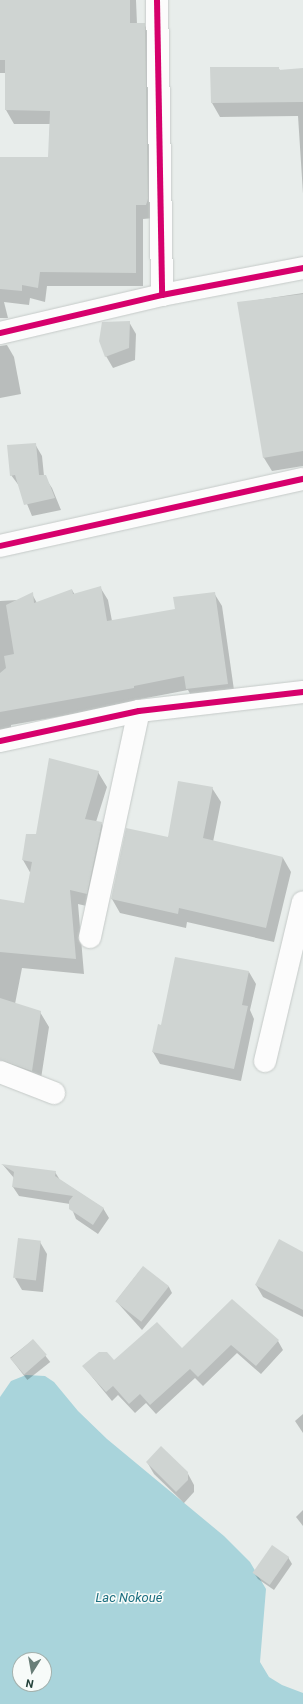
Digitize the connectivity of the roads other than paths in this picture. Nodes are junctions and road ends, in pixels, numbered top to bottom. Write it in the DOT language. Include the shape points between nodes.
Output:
graph roads {
  1 [pos="157,0"];
  2 [pos="303,268"];
  3 [pos="162,295"];
  4 [pos="0,333"];
  5 [pos="303,479"];
  6 [pos="0,546"];
  7 [pos="303,692"];
  8 [pos="139,712"];
  9 [pos="0,741"];
  10 [pos="303,902"];
  11 [pos="90,937"];
  12 [pos="265,1061"];
  13 [pos="0,1072"];
  14 [pos="54,1093"];
  1 -- 3 [label="street"];
  2 -- 3 [label="street"];
  3 -- 4 [label="street"];
  5 -- 6 [label="street"];
  7 -- 8 [label="street"];
  8 -- 9 [label="street"];
  8 -- 11 [label="street"];
  10 -- 12 [label="street"];
  13 -- 14 [label="street"];
}
